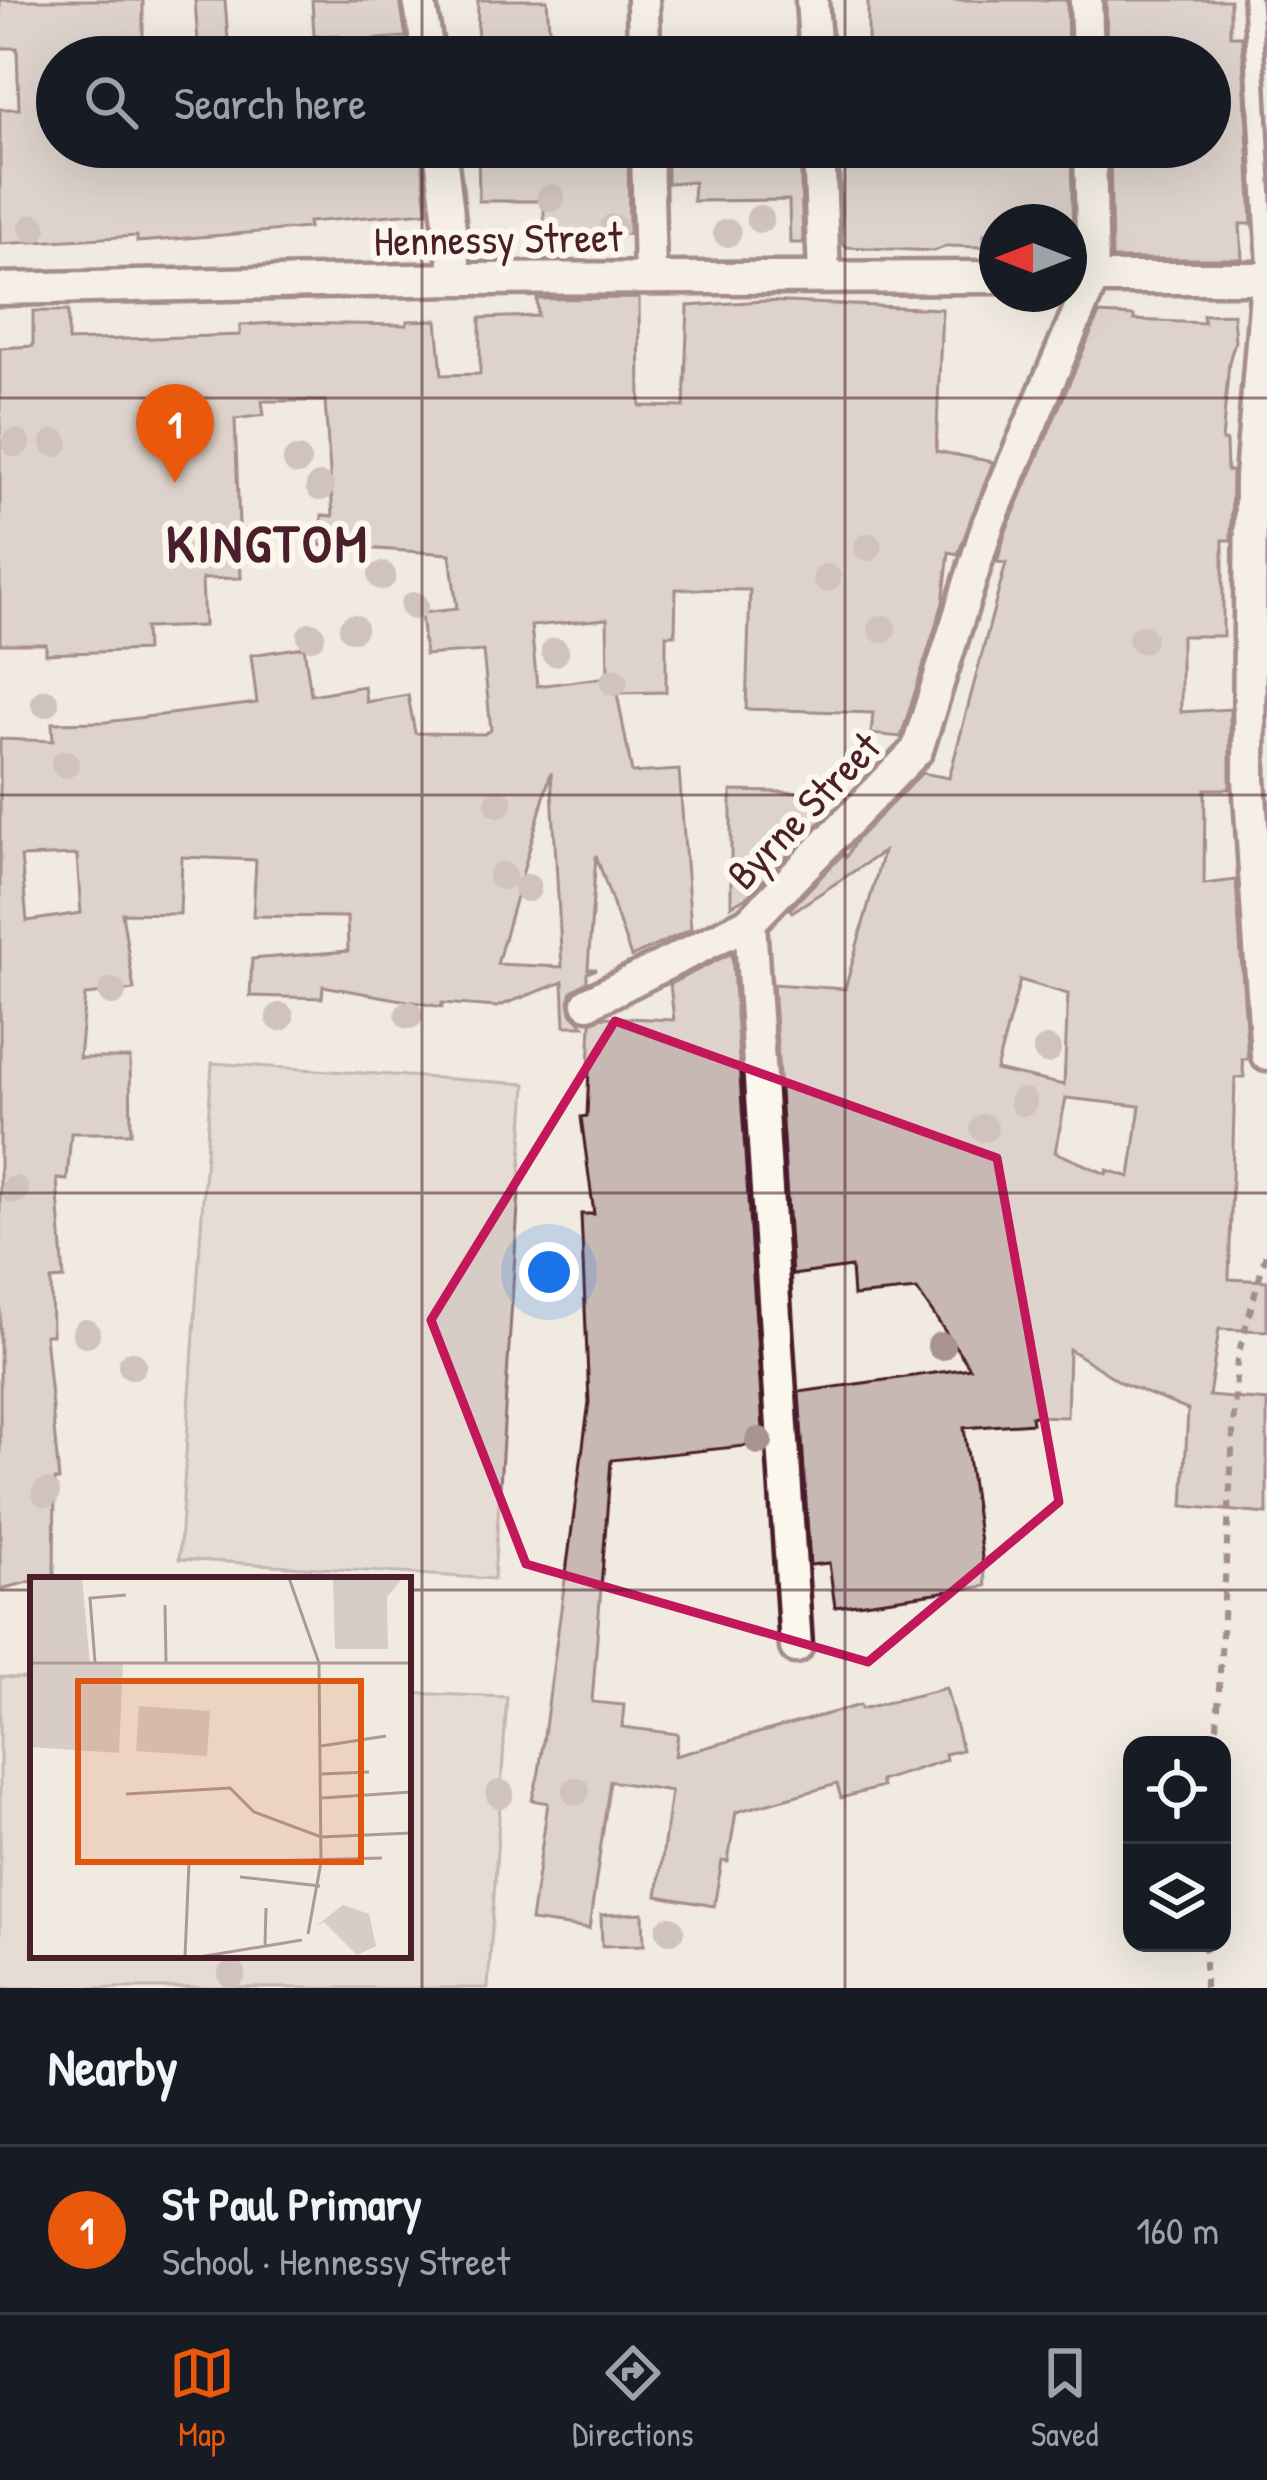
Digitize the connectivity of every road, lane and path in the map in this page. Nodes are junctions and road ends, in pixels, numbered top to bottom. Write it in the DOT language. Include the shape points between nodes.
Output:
graph roads {
  1 [pos="419,0"];
  2 [pos="643,0"];
  3 [pos="812,0"];
  4 [pos="1086,0"];
  5 [pos="1252,0"];
  6 [pos="425,36"];
  7 [pos="644,36"];
  8 [pos="815,36"];
  9 [pos="1087,36"];
  10 [pos="443,168"];
  11 [pos="647,168"];
  12 [pos="820,168"];
  13 [pos="1089,168"];
  14 [pos="1086,204"];
  15 [pos="824,276"];
  16 [pos="1267,277"];
  17 [pos="650,278"];
  18 [pos="979,278"];
  19 [pos="1087,278"];
  20 [pos="456,280"];
  21 [pos="0,289"];
  22 [pos="1068,312"];
  23 [pos="750,922"];
  24 [pos="588,1003"];
  25 [pos="1267,1055"];
  26 [pos="1267,1250"];
  27 [pos="796,1647"];
  28 [pos="1216,1736"];
  29 [pos="1205,1952"];
  30 [pos="1204,1988"];
  1 -- 6 [label="street"];
  2 -- 7 [label="street"];
  3 -- 8 [label="street"];
  4 -- 9 [label="street"];
  5 -- 16 [label="lane"];
  10 -- 20 [label="street"];
  11 -- 17 [label="street"];
  12 -- 15 [label="street"];
  13 -- 14 [label="street"];
  15 -- 17 [label="street, Hennessy Street"];
  15 -- 18 [label="street, Hennessy Street"];
  16 -- 19 [label="street"];
  16 -- 25 [label="street" via="1251,477 1249,779"];
  17 -- 20 [label="street, Hennessy Street"];
  20 -- 21 [label="street, Hennessy Street"];
  22 -- 23 [label="street, Byrne Street" via="988,524 917,751"];
  23 -- 24 [label="street"];
  23 -- 27 [label="street, Byrne Street"];
  26 -- 28 [label="path" via="1237,1359"];
  29 -- 30 [label="path"];
}
